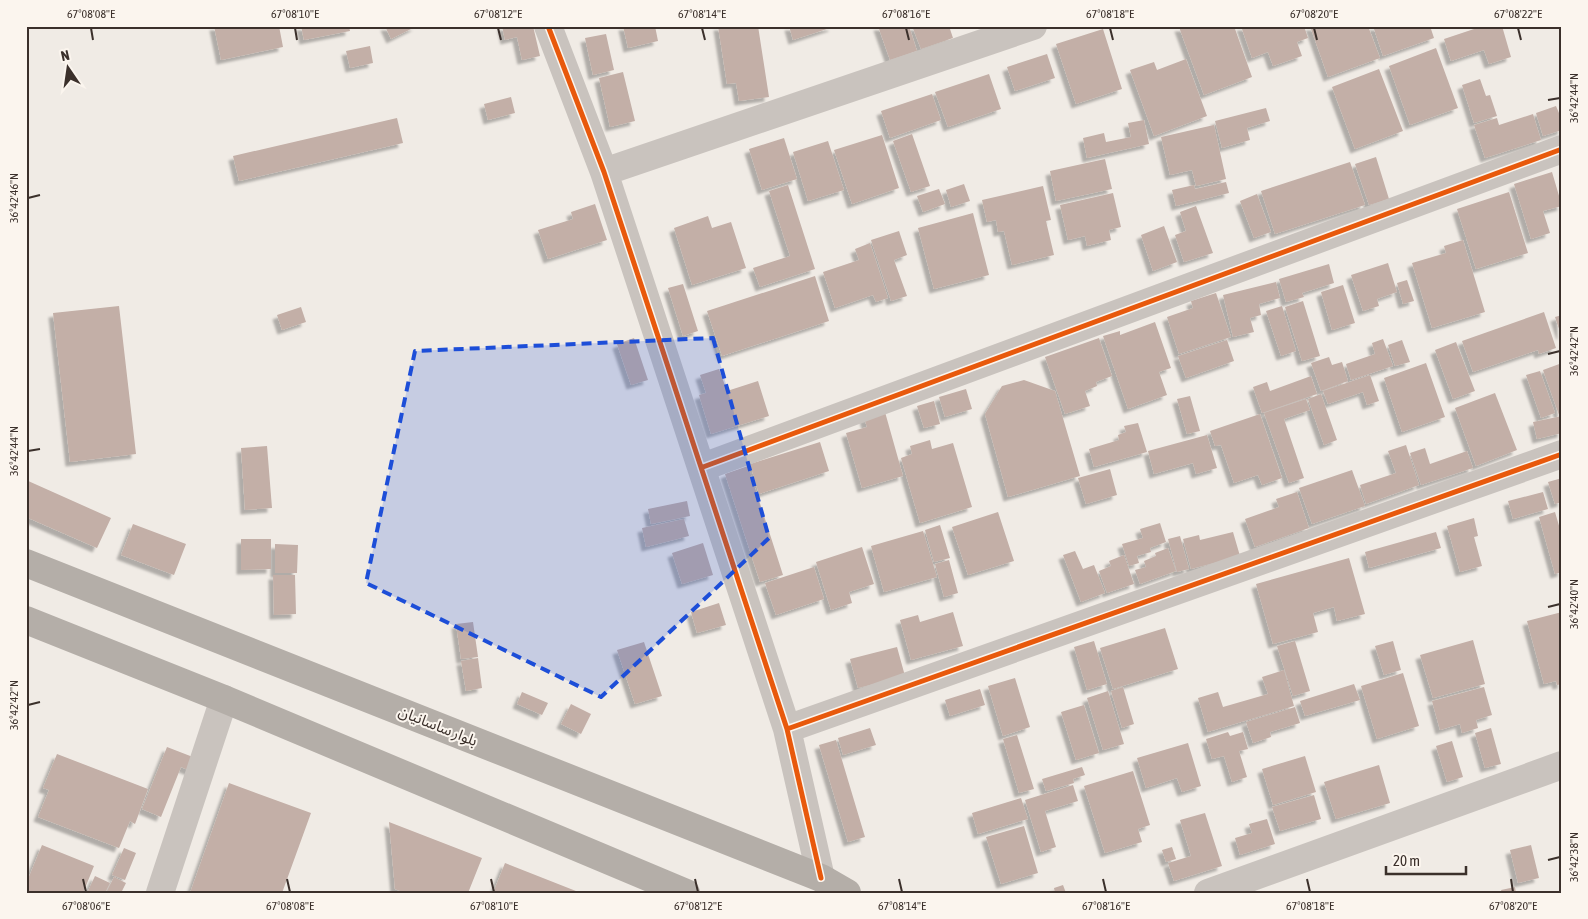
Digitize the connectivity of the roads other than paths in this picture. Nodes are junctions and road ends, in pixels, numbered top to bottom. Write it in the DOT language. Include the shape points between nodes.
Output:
graph roads {
  1 [pos="548,26"];
  2 [pos="1033,26"];
  3 [pos="1562,149"];
  4 [pos="604,172"];
  5 [pos="1562,454"];
  6 [pos="703,467"];
  7 [pos="26,563"];
  8 [pos="26,620"];
  9 [pos="224,699"];
  10 [pos="787,729"];
  11 [pos="1562,765"];
  12 [pos="821,878"];
  13 [pos="160,893"];
  14 [pos="686,893"];
  15 [pos="847,893"];
  16 [pos="1208,893"];
  1 -- 4 [label="street"];
  2 -- 4 [label="street"];
  3 -- 6 [label="street"];
  4 -- 6 [label="street"];
  5 -- 10 [label="street"];
  6 -- 10 [label="street"];
  7 -- 12 [label="highway, بلوار ساسانیان"];
  8 -- 9 [label="highway"];
  9 -- 13 [label="street"];
  9 -- 14 [label="highway"];
  10 -- 12 [label="street"];
  11 -- 16 [label="street"];
  12 -- 15 [label="highway, بلوار ساسانیان"];
}
